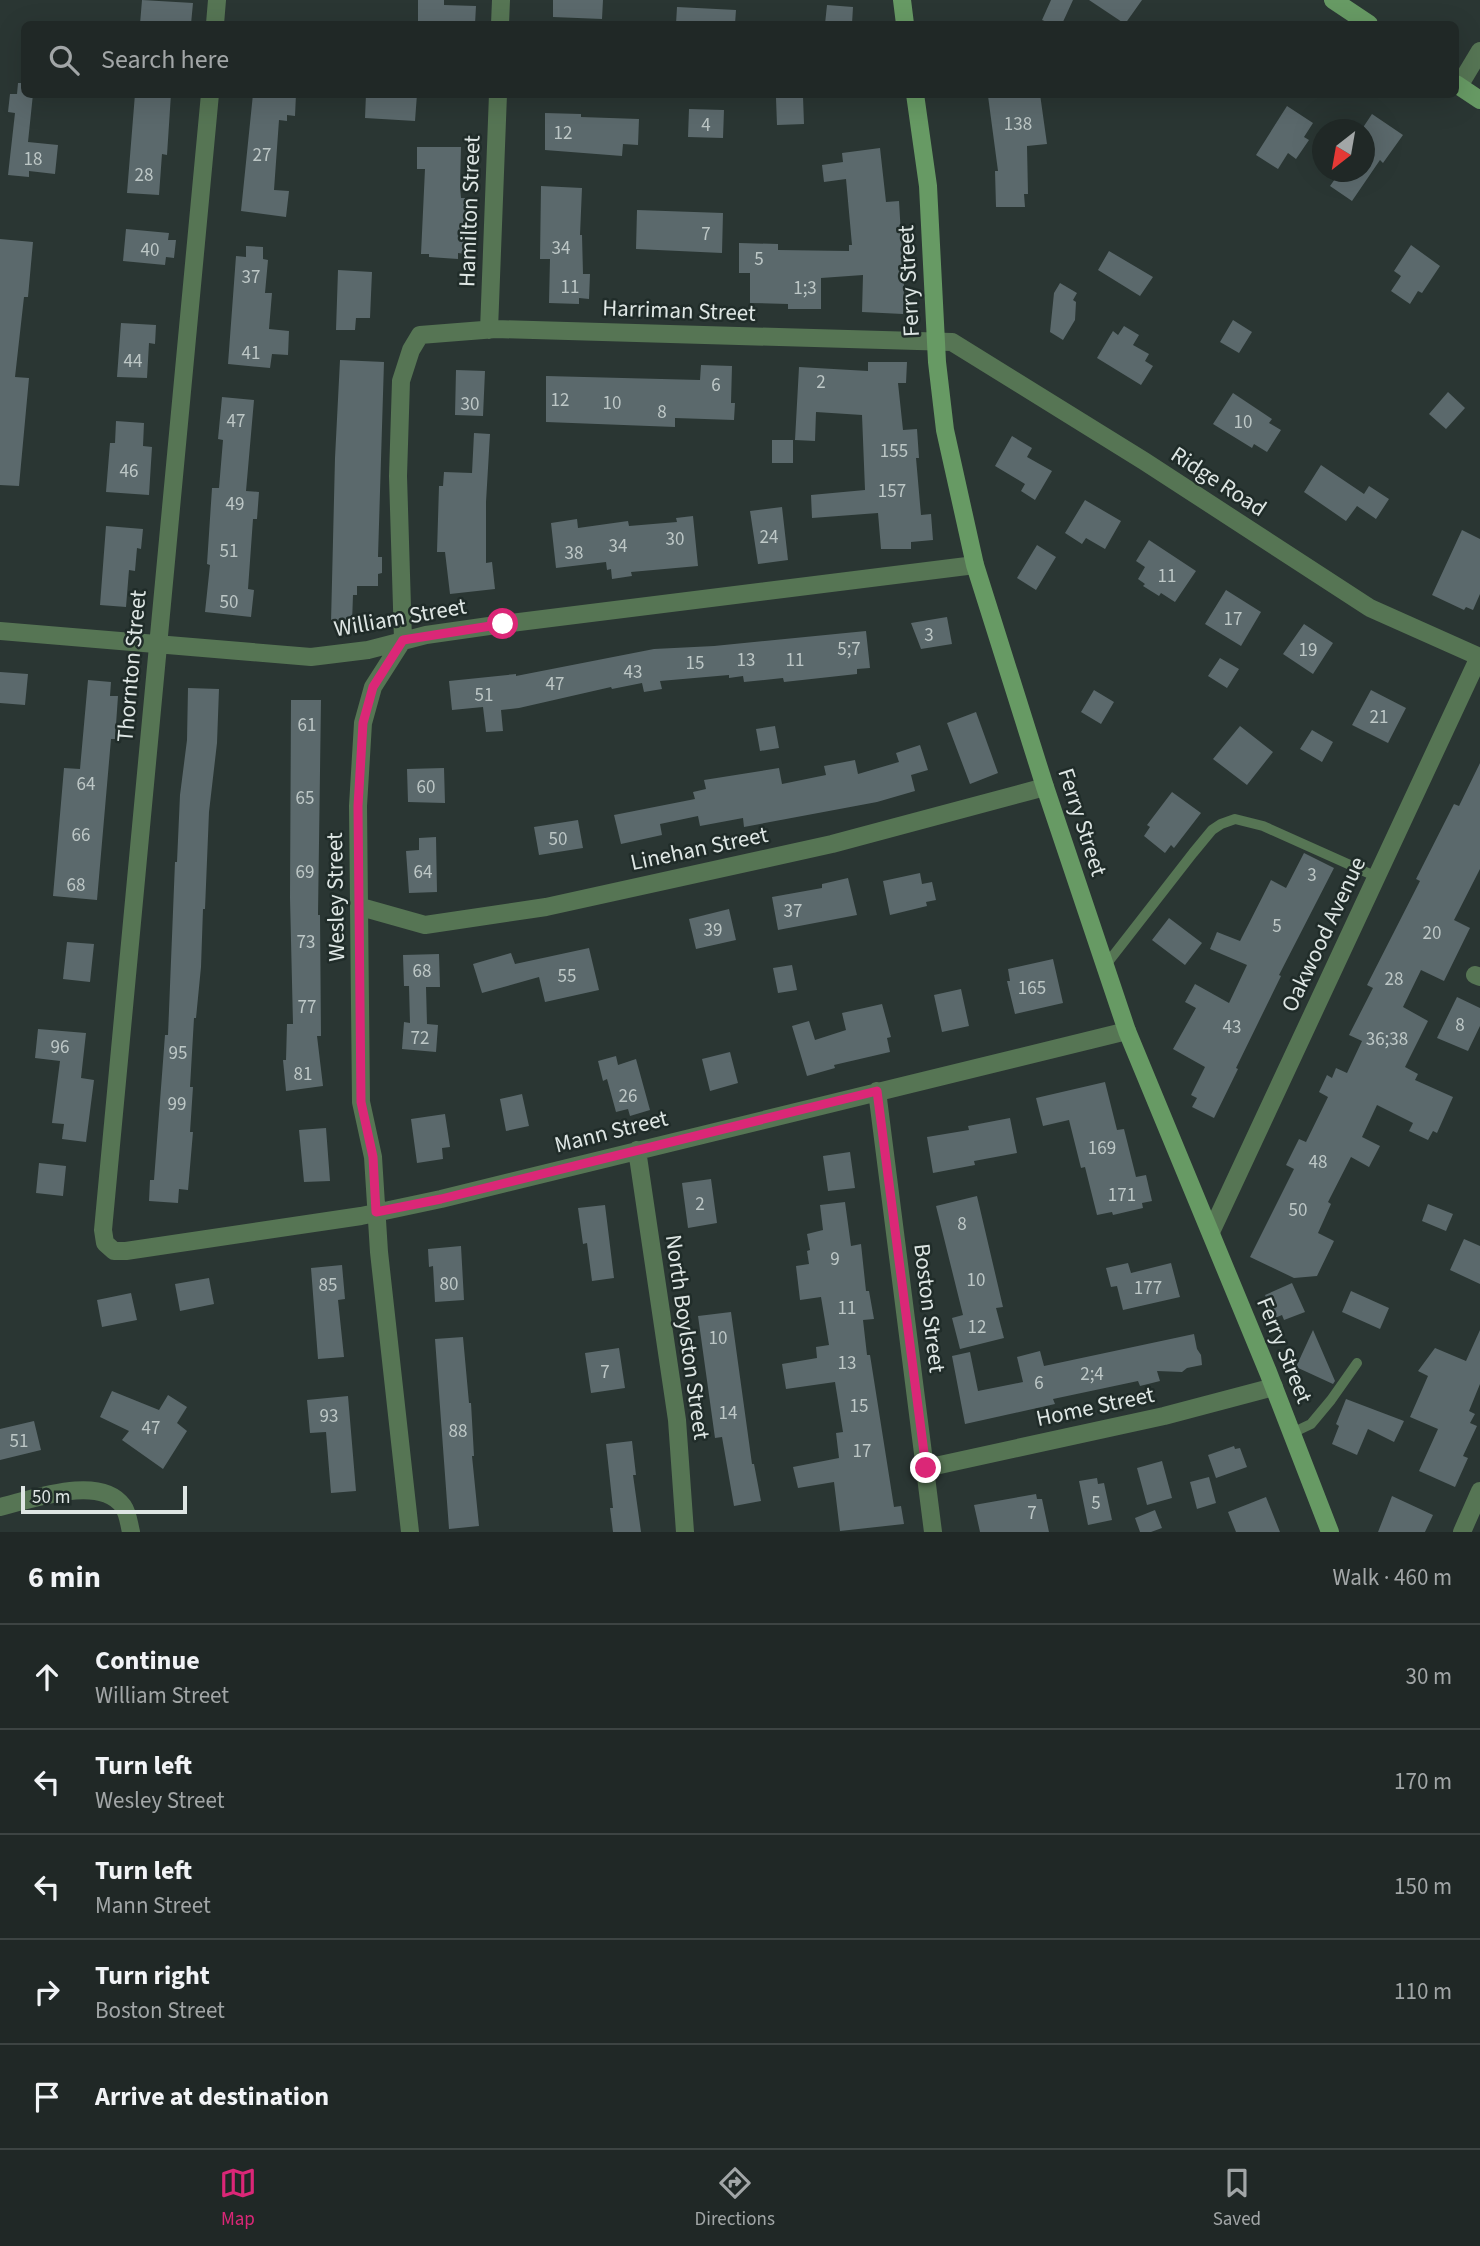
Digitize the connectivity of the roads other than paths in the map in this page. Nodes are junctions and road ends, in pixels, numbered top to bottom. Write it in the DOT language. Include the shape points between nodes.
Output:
graph roads {
  1 [pos="217,0"];
  2 [pos="501,0"];
  3 [pos="902,0"];
  4 [pos="1345,3"];
  5 [pos="215,21"];
  6 [pos="500,21"];
  7 [pos="905,21"];
  8 [pos="1366,21"];
  9 [pos="1480,51"];
  10 [pos="1459,82"];
  11 [pos="1459,86"];
  12 [pos="210,98"];
  13 [pos="498,98"];
  14 [pos="916,98"];
  15 [pos="1480,100"];
  16 [pos="489,330"];
  17 [pos="936,341"];
  18 [pos="975,565"];
  19 [pos="0,631"];
  20 [pos="403,640"];
  21 [pos="158,643"];
  22 [pos="1480,657"];
  23 [pos="1045,787"];
  24 [pos="1377,877"];
  25 [pos="360,907"];
  26 [pos="1105,966"];
  27 [pos="1127,1031"];
  28 [pos="877,1091"];
  29 [pos="637,1150"];
  30 [pos="376,1212"];
  31 [pos="1211,1232"];
  32 [pos="104,1243"];
  33 [pos="1357,1363"];
  34 [pos="1274,1387"];
  35 [pos="1292,1433"];
  36 [pos="926,1468"];
  37 [pos="1480,1491"];
  38 [pos="0,1507"];
  39 [pos="131,1532"];
  40 [pos="410,1532"];
  41 [pos="685,1532"];
  42 [pos="933,1532"];
  43 [pos="1330,1532"];
  44 [pos="1462,1532"];
  1 -- 5 [label="street"];
  2 -- 6 [label="street"];
  3 -- 7 [label="street"];
  4 -- 8 [label="street"];
  9 -- 10 [label="street"];
  11 -- 15 [label="street"];
  12 -- 21 [label="street, Thornton Street"];
  13 -- 16 [label="street, Hamilton Street"];
  14 -- 17 [label="street, Ferry Street" via="928,186"];
  16 -- 17 [label="street, Harriman Street"];
  16 -- 20 [label="street, Harriman Street" via="420,335 401,381 398,476"];
  17 -- 18 [label="street, Ferry Street" via="944,430"];
  17 -- 22 [label="street, Ridge Road" via="952,342 1370,608"];
  18 -- 20 [label="street, William Street"];
  18 -- 23 [label="street, Ferry Street"];
  19 -- 21 [label="street, William Street"];
  20 -- 21 [label="street, William Street" via="311,657"];
  20 -- 25 [label="street, Wesley Street" via="373,687 363,723 358,806"];
  21 -- 32 [label="street, Thornton Street"];
  22 -- 24 [label="street, Oakwood Avenue"];
  23 -- 25 [label="street, Linehan Street" via="832,844 546,907 425,925"];
  23 -- 26 [label="street, Ferry Street"];
  24 -- 26 [label="lane" via="1263,826 1235,819 1212,830"];
  24 -- 31 [label="street, Oakwood Avenue"];
  25 -- 30 [label="street, Wesley Street" via="361,1102 373,1157"];
  26 -- 27 [label="street, Ferry Street"];
  27 -- 28 [label="street, Mann Street"];
  27 -- 31 [label="street, Ferry Street"];
  28 -- 29 [label="street, Mann Street"];
  28 -- 36 [label="street, Boston Street"];
  29 -- 30 [label="street, Mann Street"];
  29 -- 41 [label="street, North Boylston Street" via="677,1420"];
  30 -- 32 [label="street, Mann Street" via="126,1251 114,1251"];
  30 -- 40 [label="street, Wesley Street"];
  31 -- 34 [label="street, Ferry Street"];
  33 -- 35 [label="lane" via="1311,1424"];
  34 -- 35 [label="street, Ferry Street"];
  34 -- 36 [label="street, Home Street"];
  35 -- 43 [label="street, Ferry Street"];
  36 -- 42 [label="street, Boston Street"];
  37 -- 44 [label="street"];
  38 -- 39 [label="street" via="78,1490 104,1491 124,1508"];
}
